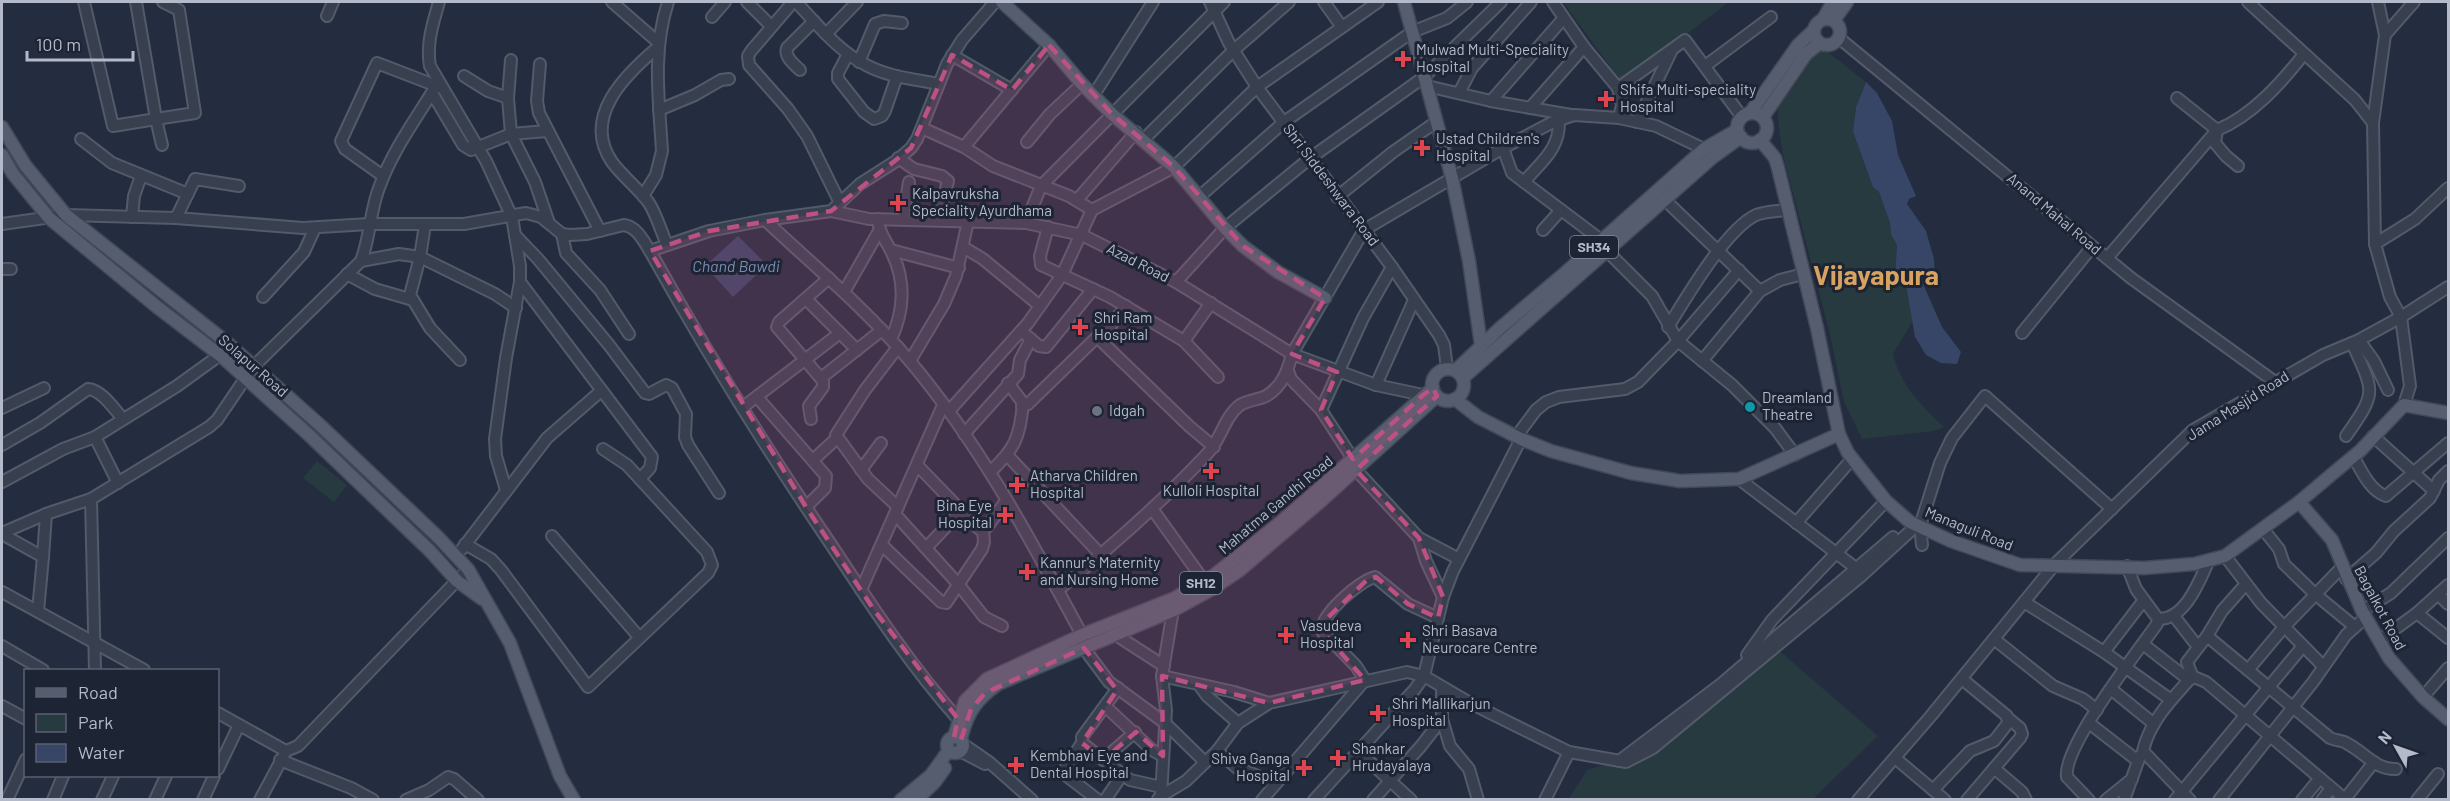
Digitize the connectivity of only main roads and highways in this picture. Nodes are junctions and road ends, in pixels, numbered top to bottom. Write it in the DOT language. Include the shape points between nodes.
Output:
graph roads {
  1 [pos="1002,2"];
  2 [pos="1404,2"];
  3 [pos="1833,2"];
  4 [pos="1847,2"];
  5 [pos="1829,20"];
  6 [pos="1814,30"];
  7 [pos="1820,43"];
  8 [pos="1746,115"];
  9 [pos="1763,117"];
  10 [pos="2,127"];
  11 [pos="1739,134"];
  12 [pos="1760,140"];
  13 [pos="2,155"];
  14 [pos="1604,245"];
  15 [pos="1325,298"];
  16 [pos="1481,345"];
  17 [pos="1455,372"];
  18 [pos="1431,393"];
  19 [pos="1455,399"];
  20 [pos="2448,413"];
  21 [pos="1839,434"];
  22 [pos="1355,465"];
  23 [pos="2299,502"];
  24 [pos="485,601"];
  25 [pos="1174,604"];
  26 [pos="2448,719"];
  27 [pos="957,746"];
  28 [pos="574,800"];
  29 [pos="901,800"];
  30 [pos="916,800"];
  1 -- 15 [label="main road" via="1050,45 1112,114 1174,167 1243,246 1278,272"];
  2 -- 16 [label="main road" via="1452,178"];
  3 -- 5 [label="main road"];
  4 -- 5 [label="main road"];
  5 -- 6 [label="main road" via="1817,23"];
  5 -- 7 [label="main road" via="1839,25 1839,38 1827,45"];
  6 -- 7 [label="main road"];
  6 -- 8 [label="main road" via="1798,45"];
  7 -- 9 [label="main road" via="1806,54"];
  8 -- 9 [label="main road"];
  8 -- 11 [label="main road"];
  9 -- 12 [label="main road" via="1766,132"];
  10 -- 24 [label="main road, Solapur Road" via="25,165 66,215 231,347 320,425 457,557"];
  11 -- 12 [label="main road" via="1750,142"];
  11 -- 14 [label="main road, SH34" via="1665,200"];
  11 -- 14 [label="main road, SH34" via="1704,149"];
  12 -- 21 [label="main road, Managuli Road" via="1775,158"];
  13 -- 24 [label="main road, Solapur Road" via="49,218 221,356 310,436 458,581"];
  14 -- 16 [label="main road, SH34"];
  14 -- 17 [label="main road, SH34"];
  16 -- 17 [label="main road, SH34"];
  17 -- 18 [label="main road, SH34" via="1436,375"];
  17 -- 19 [label="main road, SH34" via="1464,390"];
  18 -- 19 [label="main road" via="1442,400"];
  18 -- 22 [label="main road, Mahatma Gandhi Road / SH12"];
  19 -- 21 [label="main road" via="1478,417 1551,451 1631,474 1680,481 1739,479"];
  20 -- 23 [label="main road, Managuli Road" via="2404,405"];
  21 -- 23 [label="main road, Managuli Road" via="1852,459 1886,501 1916,524 2020,565 2145,568 2194,564 2225,556"];
  22 -- 25 [label="main road, Mahatma Gandhi Road / SH12"];
  22 -- 25 [label="main road, Mahatma Gandhi Road / SH12" via="1240,570 1212,589"];
  23 -- 26 [label="main road, Bagalkot Road" via="2332,540 2364,614 2395,666"];
  24 -- 28 [label="main road, Solapur Road" via="510,644 560,776"];
  25 -- 27 [label="main road, Mahatma Gandhi Road / SH12" via="1116,635 998,684 971,709"];
  25 -- 27 [label="main road, Mahatma Gandhi Road / SH12" via="1079,636 987,679 965,701 958,719"];
  27 -- 29 [label="main road, Mahatma Gandhi Road / SH12"];
  27 -- 30 [label="main road, Mahatma Gandhi Road / SH12" via="935,782"];
}
